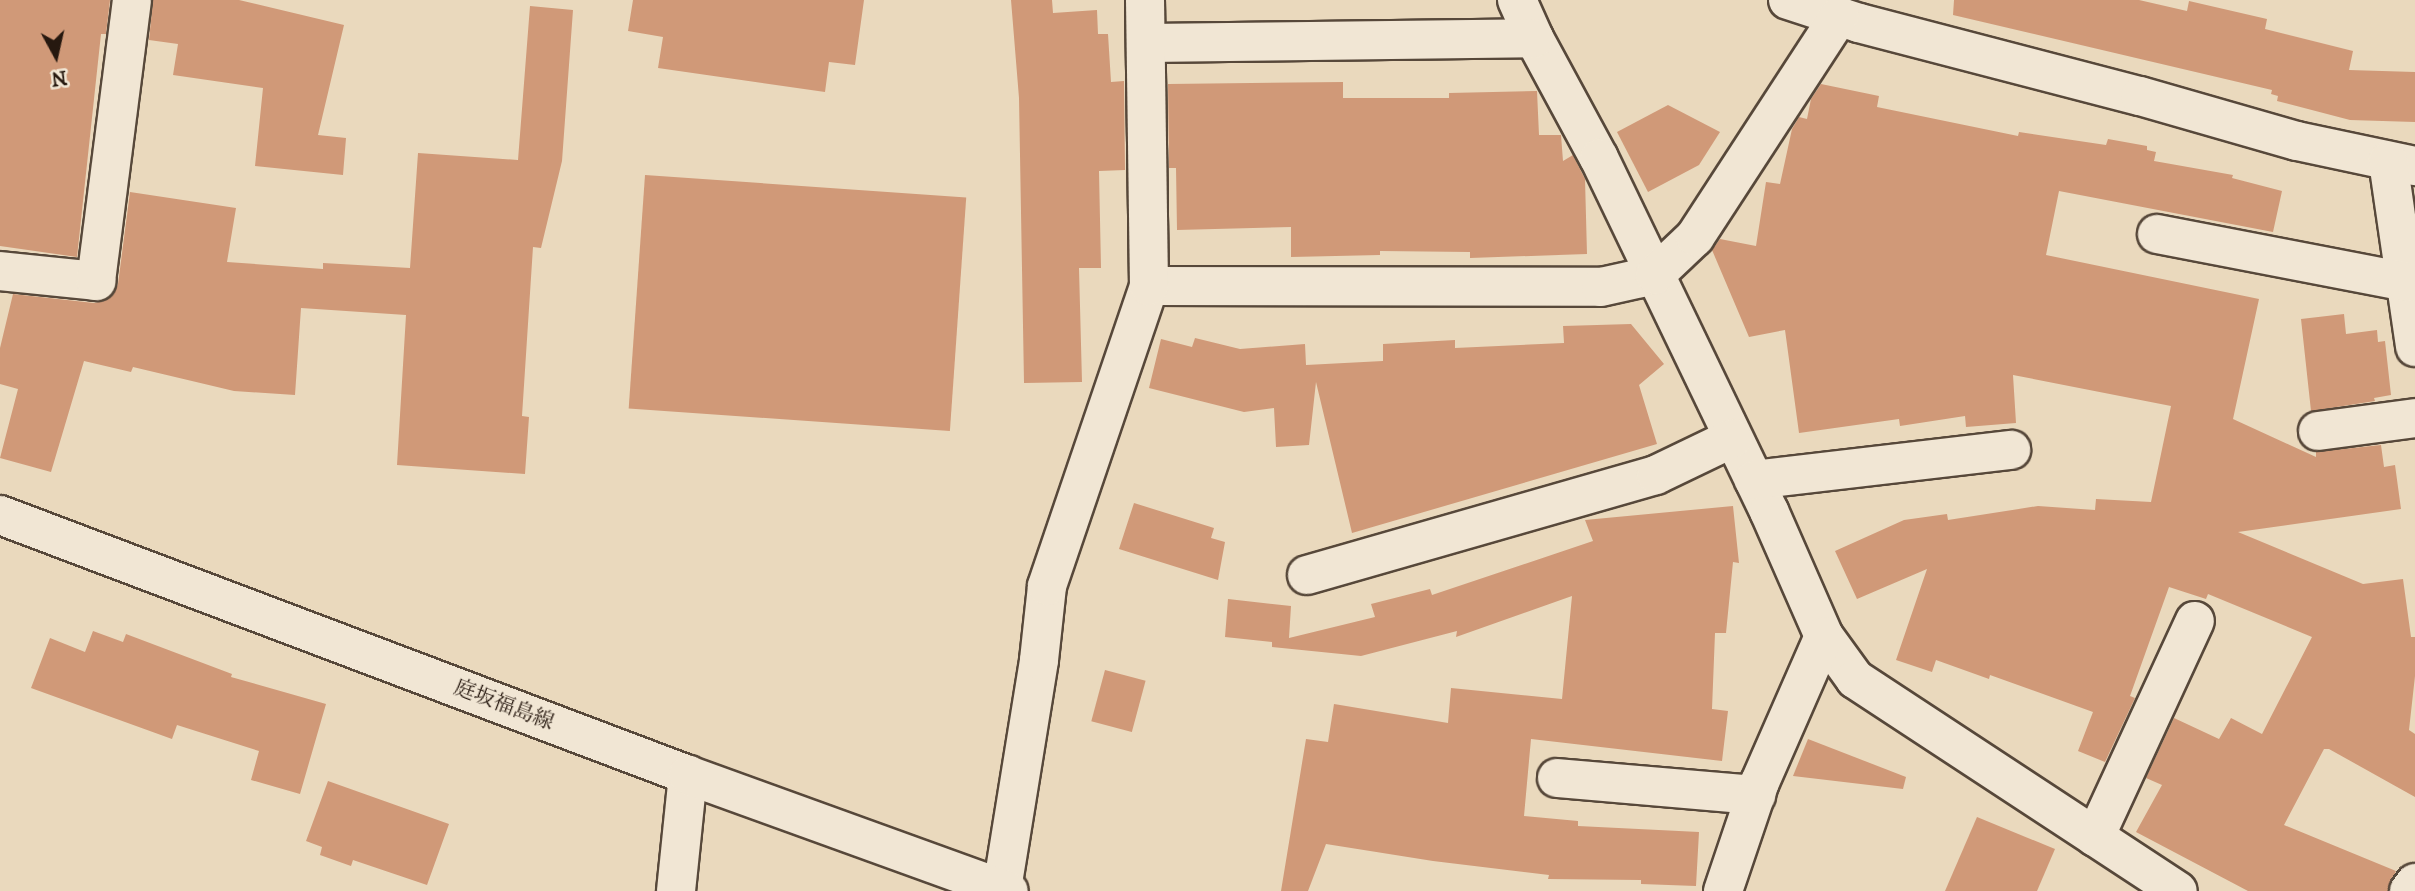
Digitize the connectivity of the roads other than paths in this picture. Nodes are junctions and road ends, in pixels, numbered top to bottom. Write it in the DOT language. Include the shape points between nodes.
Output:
graph roads {
  1 [pos="132,0"];
  2 [pos="1145,0"];
  3 [pos="1517,0"];
  4 [pos="1788,0"];
  5 [pos="1839,16"];
  6 [pos="1534,38"];
  7 [pos="1147,43"];
  8 [pos="2402,163"];
  9 [pos="2157,234"];
  10 [pos="0,271"];
  11 [pos="1655,275"];
  12 [pos="2406,282"];
  13 [pos="1149,286"];
  14 [pos="2415,347"];
  15 [pos="2415,418"];
  16 [pos="2318,431"];
  17 [pos="1733,438"];
  18 [pos="2011,450"];
  19 [pos="1754,481"];
  20 [pos="0,515"];
  21 [pos="1307,575"];
  22 [pos="2194,621"];
  23 [pos="1824,636"];
  24 [pos="688,775"];
  25 [pos="1558,778"];
  26 [pos="1756,795"];
  27 [pos="2095,837"];
  28 [pos="2415,883"];
  29 [pos="1006,890"];
  30 [pos="676,891"];
  31 [pos="1723,891"];
  32 [pos="2178,891"];
  33 [pos="2409,891"];
  1 -- 10 [label="street" via="96,281"];
  2 -- 7 [label="street"];
  3 -- 6 [label="street"];
  4 -- 5 [label="street"];
  5 -- 8 [label="street" via="2297,141"];
  5 -- 11 [label="street" via="1695,237"];
  6 -- 7 [label="street"];
  6 -- 11 [label="street"];
  7 -- 13 [label="street"];
  8 -- 12 [label="street"];
  9 -- 12 [label="street"];
  11 -- 13 [label="street" via="1601,287"];
  11 -- 17 [label="street"];
  12 -- 14 [label="street"];
  13 -- 29 [label="street" via="1047,586"];
  15 -- 16 [label="street"];
  17 -- 19 [label="street"];
  17 -- 21 [label="street" via="1656,475"];
  18 -- 19 [label="street"];
  19 -- 23 [label="street"];
  20 -- 24 [label="street, 庭坂福島線"];
  22 -- 27 [label="street"];
  23 -- 26 [label="street"];
  23 -- 27 [label="street" via="1855,679"];
  24 -- 29 [label="street, 庭坂福島線"];
  24 -- 30 [label="street"];
  25 -- 26 [label="street"];
  26 -- 31 [label="street"];
  27 -- 32 [label="street"];
  28 -- 33 [label="street"];
}
